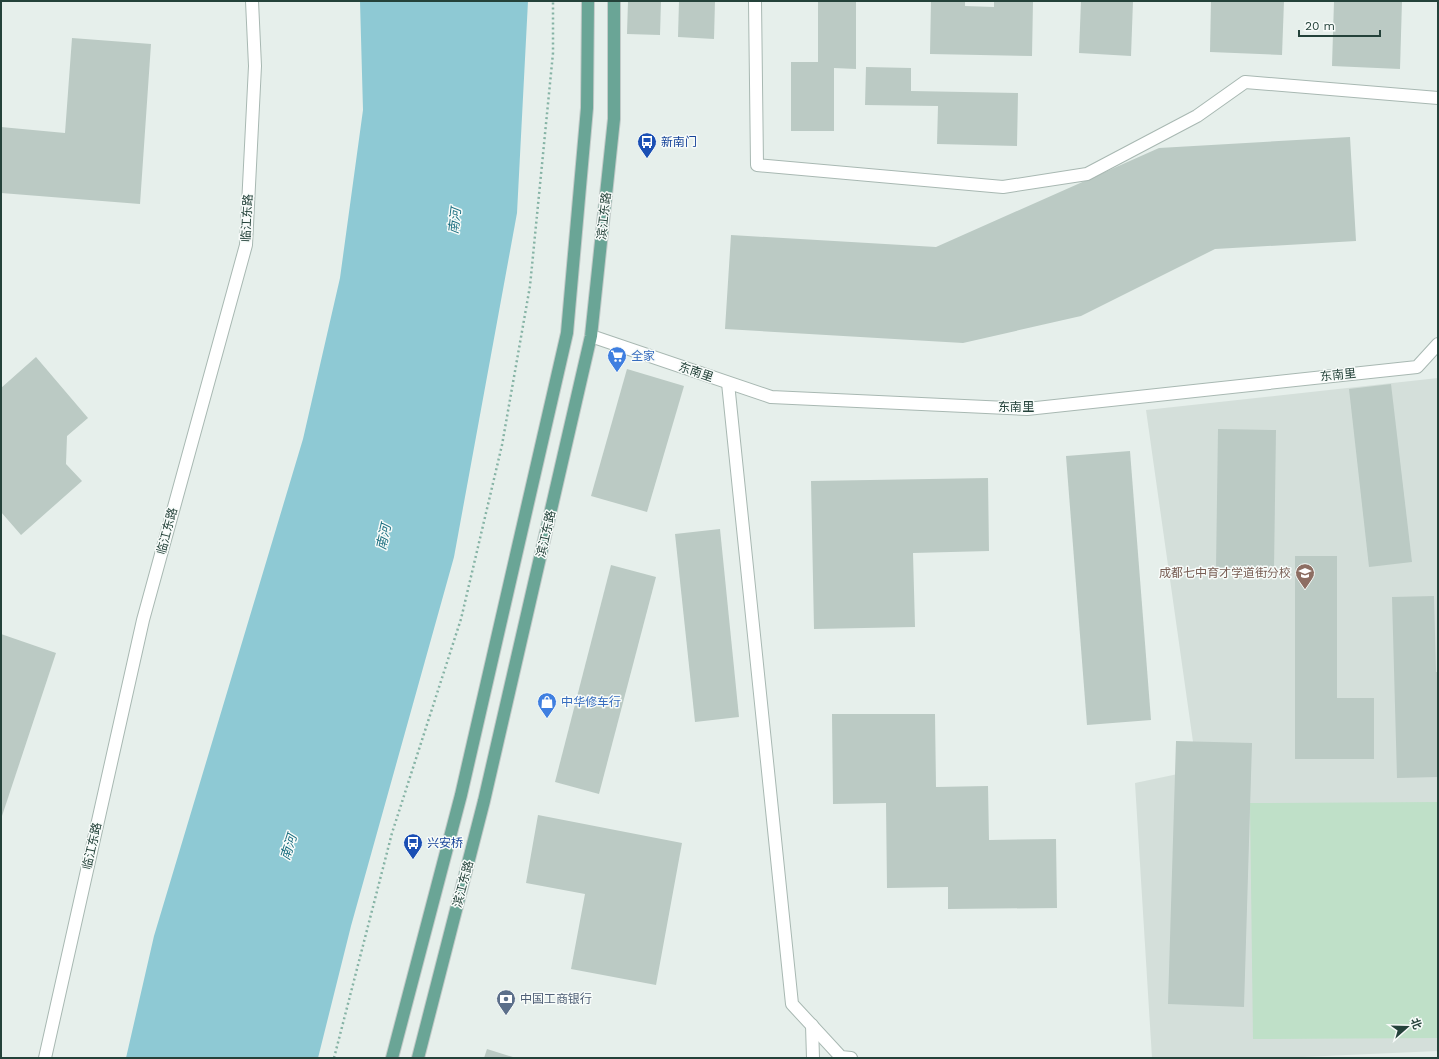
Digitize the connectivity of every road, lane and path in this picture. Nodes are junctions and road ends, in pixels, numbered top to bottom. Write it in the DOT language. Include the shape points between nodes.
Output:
graph roads {
  1 [pos="252,1"];
  2 [pos="553,1"];
  3 [pos="588,1"];
  4 [pos="614,1"];
  5 [pos="755,1"];
  6 [pos="1438,98"];
  7 [pos="591,336"];
  8 [pos="1438,344"];
  9 [pos="728,383"];
  10 [pos="812,1025"];
  11 [pos="45,1058"];
  12 [pos="334,1058"];
  13 [pos="392,1058"];
  14 [pos="418,1058"];
  15 [pos="813,1058"];
  16 [pos="851,1058"];
  1 -- 11 [label="street, 临江东路" via="255,66 246,246 143,620"];
  2 -- 12 [label="path" via="553,53 530,286 502,445 461,619 392,833"];
  3 -- 13 [label="main road, 滨江东路" via="587,108 567,332 461,795"];
  4 -- 7 [label="main road, 滨江东路" via="614,119"];
  5 -- 6 [label="street" via="757,165 1003,187 1087,174 1197,116 1245,82"];
  7 -- 9 [label="street, 东南里"];
  7 -- 14 [label="main road, 滨江东路" via="484,801"];
  8 -- 9 [label="street, 东南里" via="1417,367 1027,409 771,397"];
  9 -- 10 [label="street" via="792,1004"];
  10 -- 15 [label="street"];
  10 -- 16 [label="street" via="841,1057"];
}
